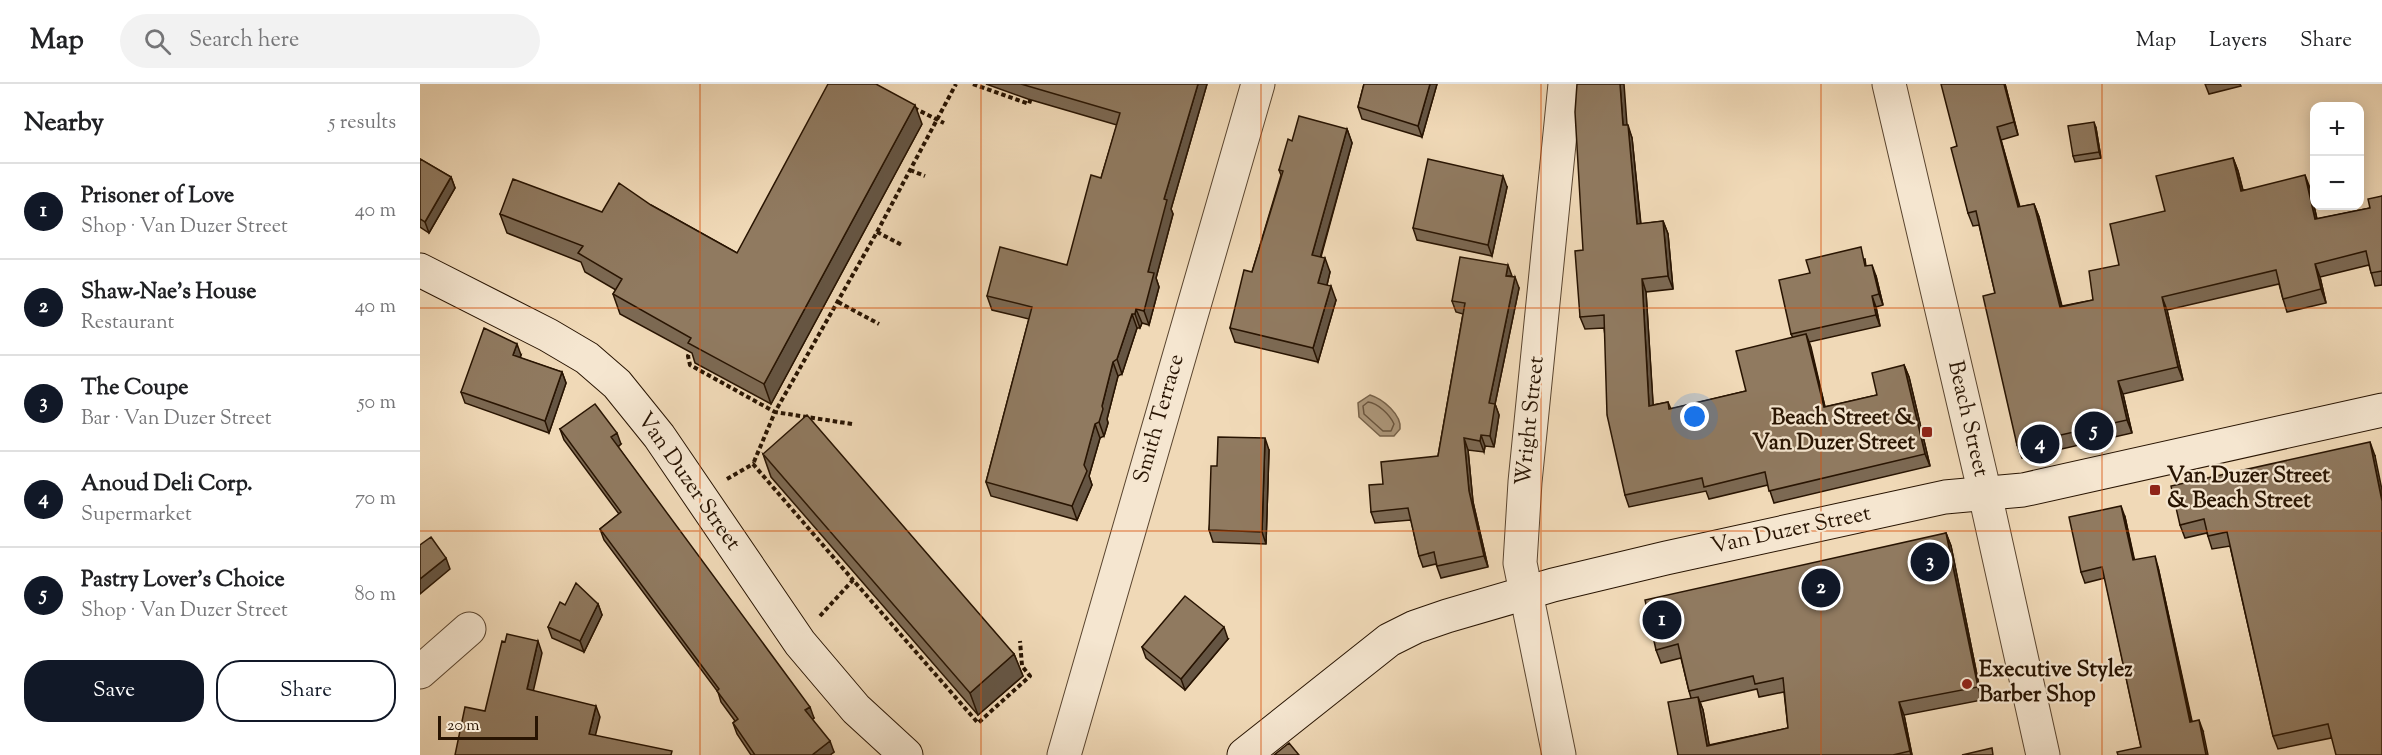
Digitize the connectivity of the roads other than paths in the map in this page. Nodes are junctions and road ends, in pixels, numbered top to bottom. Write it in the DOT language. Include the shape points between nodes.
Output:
graph roads {
  1 [pos="1258,84"];
  2 [pos="1565,84"];
  3 [pos="1889,84"];
  4 [pos="420,270"];
  5 [pos="2382,410"];
  6 [pos="1985,494"];
  7 [pos="1525,593"];
  8 [pos="469,629"];
  9 [pos="420,672"];
  10 [pos="906,755"];
  11 [pos="1064,755"];
  12 [pos="1244,755"];
  13 [pos="1559,755"];
  14 [pos="2043,755"];
  1 -- 11 [label="street, Smith Terrace"];
  2 -- 7 [label="street, Wright Street" via="1525,482 1520,563"];
  3 -- 6 [label="street, Beach Street"];
  4 -- 10 [label="street, Van Duzer Street" via="548,335 587,358 617,384 659,436 800,643 850,702"];
  5 -- 6 [label="street, Van Duzer Street" via="2023,490"];
  6 -- 7 [label="street, Van Duzer Street" via="1945,497"];
  6 -- 14 [label="street, Beach Street"];
  7 -- 12 [label="street, Van Duzer Street" via="1432,621 1389,640"];
  7 -- 13 [label="street, Wright Street"];
  8 -- 9 [label="street"];
}
